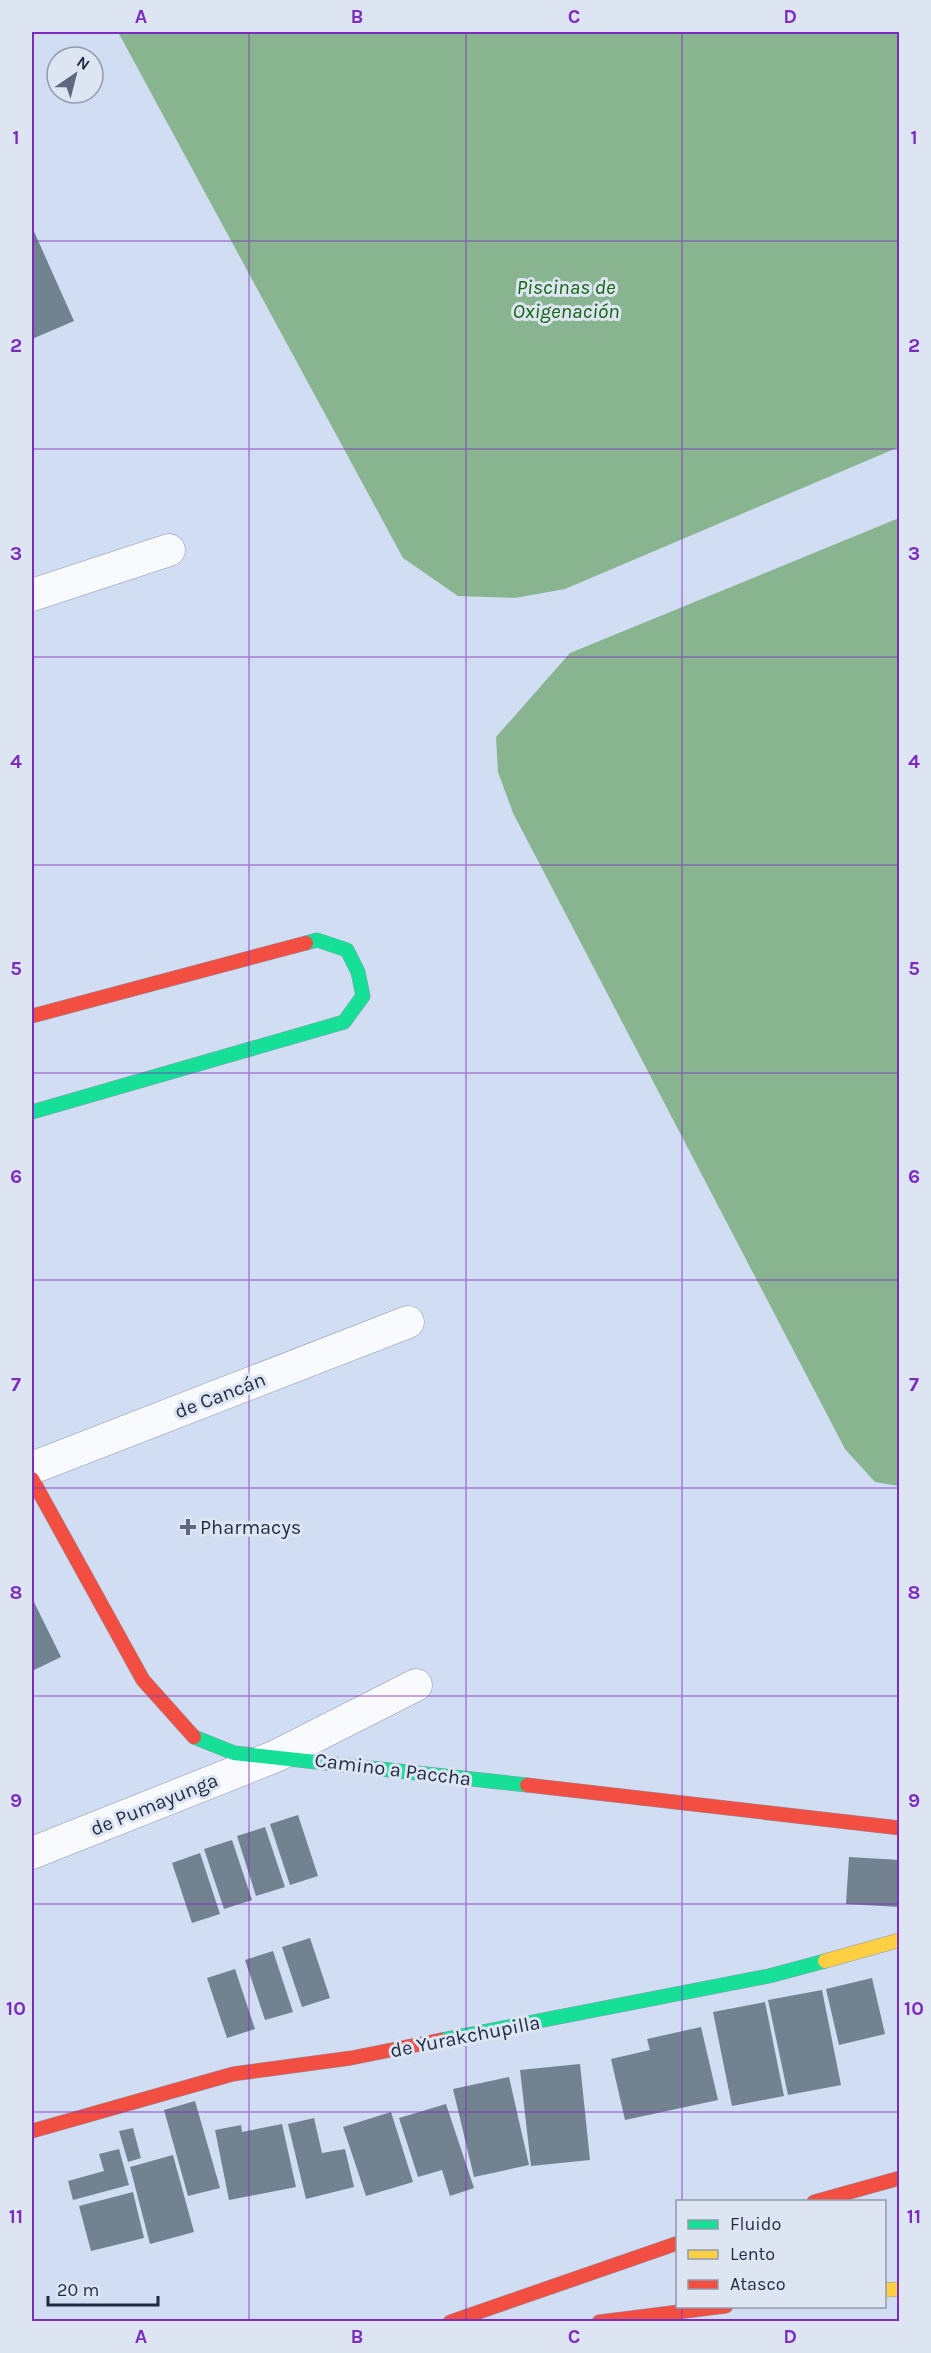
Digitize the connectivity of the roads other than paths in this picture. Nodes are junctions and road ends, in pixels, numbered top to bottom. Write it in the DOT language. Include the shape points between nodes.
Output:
graph roads {
  1 [pos="169,550"];
  2 [pos="32,595"];
  3 [pos="32,1016"];
  4 [pos="32,1112"];
  5 [pos="408,1322"];
  6 [pos="32,1468"];
  7 [pos="32,1479"];
  8 [pos="416,1685"];
  9 [pos="276,1756"];
  10 [pos="900,1828"];
  11 [pos="32,1853"];
  12 [pos="900,1940"];
  13 [pos="32,2131"];
  14 [pos="900,2178"];
  15 [pos="821,2200"];
  16 [pos="676,2244"];
  17 [pos="718,2308"];
  18 [pos="450,2322"];
  19 [pos="599,2322"];
  1 -- 2 [label="street"];
  3 -- 4 [label="main road" via="317,940 347,950 358,972 363,996 344,1022"];
  5 -- 6 [label="street, de Cancán"];
  7 -- 9 [label="main road, Camino a Paccha" via="143,1680 194,1737 234,1753"];
  8 -- 9 [label="street, de Pumayunga"];
  9 -- 10 [label="main road, Camino a Paccha"];
  9 -- 11 [label="street, de Pumayunga"];
  12 -- 13 [label="main road, de Yurakchupilla" via="769,1976 351,2058 232,2074"];
  14 -- 15 [label="main road"];
  16 -- 18 [label="main road"];
  17 -- 19 [label="main road"];
}
